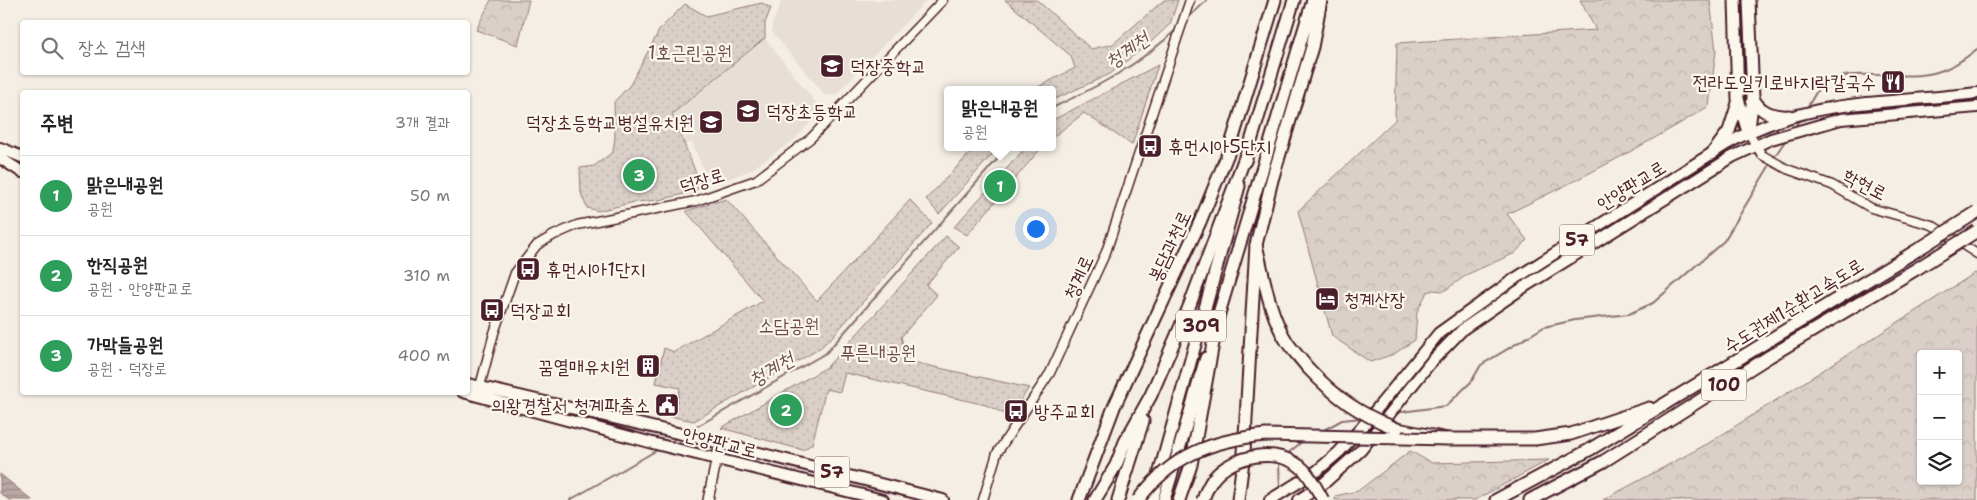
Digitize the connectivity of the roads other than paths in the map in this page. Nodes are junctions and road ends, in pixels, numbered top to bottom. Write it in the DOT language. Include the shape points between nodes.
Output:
graph roads {
  1 [pos="943,0"];
  2 [pos="1190,0"];
  3 [pos="1275,0"];
  4 [pos="1294,0"];
  5 [pos="1313,0"];
  6 [pos="1321,0"];
  7 [pos="1735,0"];
  8 [pos="1749,0"];
  9 [pos="1977,92"];
  10 [pos="1752,98"];
  11 [pos="1738,99"];
  12 [pos="1977,107"];
  13 [pos="1793,115"];
  14 [pos="1748,132"];
  15 [pos="1755,145"];
  16 [pos="0,148"];
  17 [pos="1247,152"];
  18 [pos="1712,154"];
  19 [pos="20,156"];
  20 [pos="0,158"];
  21 [pos="20,171"];
  22 [pos="1977,212"];
  23 [pos="1977,231"];
  24 [pos="1256,245"];
  25 [pos="1977,254"];
  26 [pos="1217,321"];
  27 [pos="470,384"];
  28 [pos="480,386"];
  29 [pos="470,394"];
  30 [pos="477,396"];
  31 [pos="1672,400"];
  32 [pos="1448,439"];
  33 [pos="720,443"];
  34 [pos="716,459"];
  35 [pos="1121,467"];
  36 [pos="1575,478"];
  37 [pos="708,500"];
  38 [pos="883,500"];
  39 [pos="943,500"];
  40 [pos="984,500"];
  41 [pos="1079,500"];
  42 [pos="1094,500"];
  43 [pos="1118,500"];
  44 [pos="1138,500"];
  45 [pos="1152,500"];
  46 [pos="1164,500"];
  47 [pos="1180,500"];
  48 [pos="1202,500"];
  49 [pos="1238,500"];
  50 [pos="1270,500"];
  51 [pos="1299,500"];
  52 [pos="1323,500"];
  53 [pos="1496,500"];
  54 [pos="1530,500"];
  55 [pos="1542,500"];
  1 -- 28 [label="street, 덕장로" via="811,138 756,180 696,201 577,225 537,246 516,274 494,333"];
  2 -- 40 [label="street, 청계로" via="1106,252 1050,374 997,453"];
  3 -- 41 [label="highway, 봉담과천로" via="1229,151 1200,222 1114,407"];
  4 -- 17 [label="highway, 309"];
  5 -- 26 [label="highway, 309"];
  6 -- 24 [label="highway" via="1312,47"];
  7 -- 11 [label="highway"];
  8 -- 10 [label="highway"];
  9 -- 13 [label="main road, 안양판교로 / 57" via="1833,106"];
  10 -- 13 [label="highway" via="1764,112 1778,116"];
  10 -- 14 [label="highway"];
  11 -- 14 [label="highway"];
  11 -- 18 [label="highway" via="1732,126"];
  12 -- 15 [label="main road, 안양판교로 / 57" via="1841,119"];
  13 -- 14 [label="main road, 안양판교로 / 57"];
  14 -- 15 [label="street, 학현로"];
  14 -- 18 [label="main road, 안양판교로 / 57"];
  15 -- 25 [label="street, 학현로" via="1762,155 1787,169 1832,185 1871,208 1932,225"];
  15 -- 51 [label="main road, 안양판교로 / 57" via="1526,285 1464,329 1430,363 1361,450"];
  16 -- 19 [label="main road"];
  17 -- 35 [label="highway" via="1190,307"];
  17 -- 45 [label="highway, 309"];
  18 -- 50 [label="main road, 안양판교로 / 57" via="1513,280 1451,324 1429,344 1365,424 1317,471"];
  20 -- 21 [label="main road"];
  22 -- 31 [label="highway, 수도권제1순환고속도로 / 100, bridge"];
  23 -- 36 [label="highway, 수도권제1순환고속도로 / 100, bridge"];
  24 -- 32 [label="highway, bridge" via="1269,298 1287,342 1329,390 1372,419 1397,429"];
  24 -- 49 [label="highway" via="1244,452"];
  26 -- 46 [label="highway, 309"];
  26 -- 47 [label="highway" via="1191,466"];
  27 -- 28 [label="main road, 안양판교로 / 57"];
  28 -- 30 [label="street, 덕장로"];
  28 -- 33 [label="main road, 안양판교로 / 57"];
  29 -- 30 [label="main road, 안양판교로 / 57"];
  30 -- 34 [label="main road, 안양판교로 / 57"];
  31 -- 32 [label="highway" via="1571,434 1535,439"];
  31 -- 53 [label="highway, 수도권제1순환고속도로 / 100"];
  32 -- 44 [label="highway, bridge" via="1240,438 1197,450 1175,463 1153,480"];
  33 -- 34 [label="main road"];
  33 -- 39 [label="main road, 안양판교로 / 57"];
  34 -- 37 [label="main road"];
  34 -- 38 [label="main road, 안양판교로 / 57"];
  35 -- 42 [label="highway"];
  35 -- 43 [label="highway"];
  36 -- 54 [label="highway, 수도권제1순환고속도로 / 100"];
  36 -- 55 [label="highway"];
  48 -- 52 [label="highway, bridge" via="1213,479 1228,466 1244,458 1263,456 1289,461 1303,469"];
}
